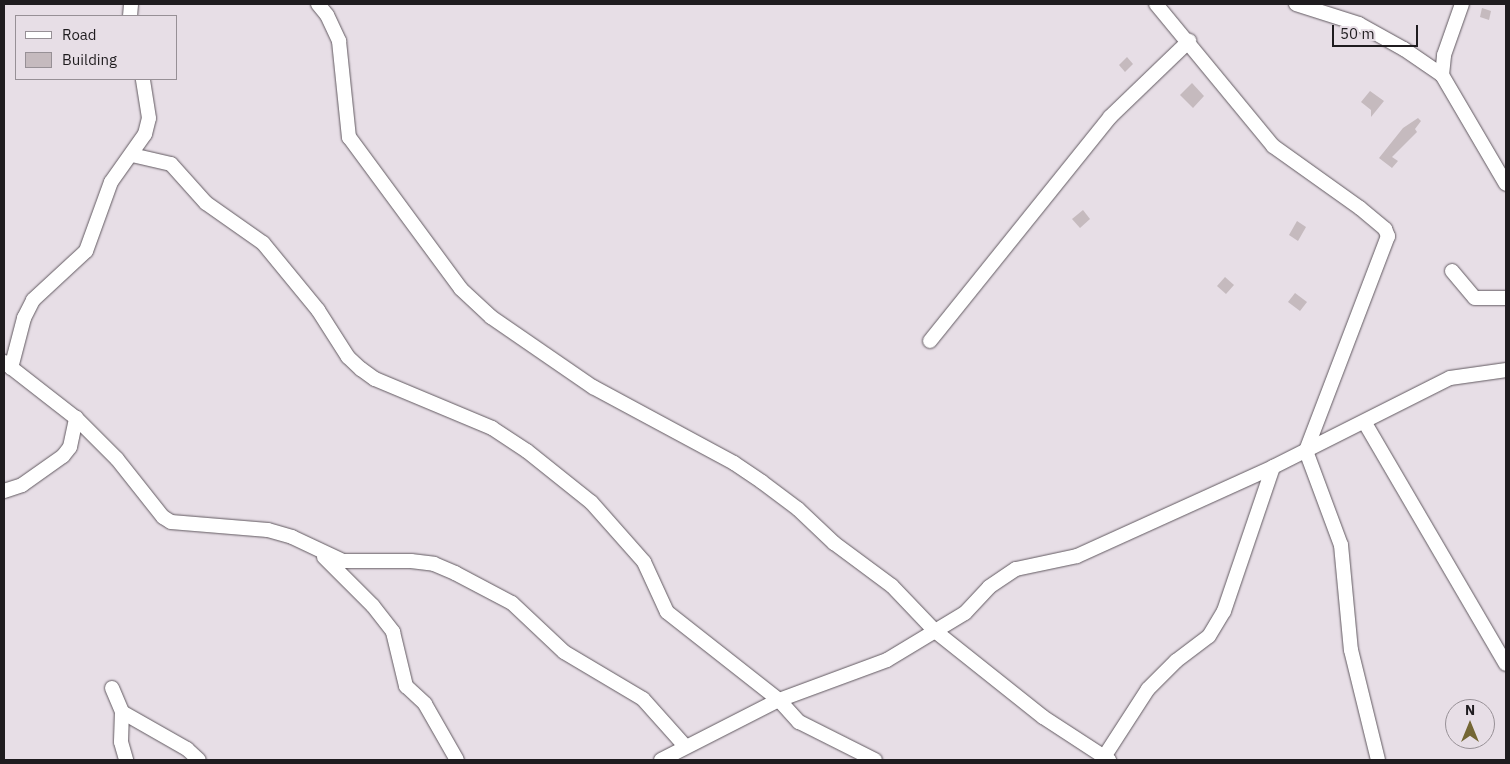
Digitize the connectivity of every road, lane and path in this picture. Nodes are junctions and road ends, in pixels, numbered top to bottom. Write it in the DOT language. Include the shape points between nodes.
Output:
graph roads {
  1 [pos="318,4"];
  2 [pos="1156,4"];
  3 [pos="1296,4"];
  4 [pos="1462,4"];
  5 [pos="1189,42"];
  6 [pos="1442,75"];
  7 [pos="143,80"];
  8 [pos="132,155"];
  9 [pos="1506,184"];
  10 [pos="1452,271"];
  11 [pos="1506,298"];
  12 [pos="930,340"];
  13 [pos="7,365"];
  14 [pos="1506,370"];
  15 [pos="76,418"];
  16 [pos="1365,422"];
  17 [pos="1306,451"];
  18 [pos="1273,467"];
  19 [pos="4,491"];
  20 [pos="320,552"];
  21 [pos="935,631"];
  22 [pos="1506,664"];
  23 [pos="112,688"];
  24 [pos="778,700"];
  25 [pos="122,712"];
  26 [pos="685,746"];
  27 [pos="1106,759"];
  28 [pos="126,760"];
  29 [pos="199,760"];
  30 [pos="457,760"];
  31 [pos="661,760"];
  32 [pos="875,760"];
  33 [pos="1378,760"];
  1 -- 21 [label="street" via="339,40 344,113 349,137 461,289 491,317 593,387 734,463 762,482 798,509 834,543 892,586"];
  2 -- 5 [label="street"];
  3 -- 6 [label="street" via="1359,24 1404,48"];
  4 -- 6 [label="street" via="1444,55"];
  5 -- 12 [label="street" via="1110,117"];
  5 -- 17 [label="street" via="1273,146 1360,208 1385,229 1388,236"];
  6 -- 9 [label="street"];
  7 -- 8 [label="street" via="149,118 145,134"];
  8 -- 13 [label="street" via="104,194 101,212 80,260 45,286 33,300"];
  8 -- 24 [label="street" via="171,164 206,203 263,243 318,310 348,357 361,369 376,379 492,428 591,502 644,562 667,612"];
  10 -- 11 [label="street" via="1475,298"];
  13 -- 15 [label="street"];
  14 -- 16 [label="street" via="1450,378"];
  15 -- 19 [label="street" via="70,447 63,456 22,485"];
  15 -- 20 [label="street" via="117,459 148,500 171,522 268,530 292,537"];
  16 -- 17 [label="street"];
  16 -- 22 [label="street"];
  17 -- 18 [label="street"];
  17 -- 33 [label="street" via="1341,545 1351,650"];
  18 -- 21 [label="street" via="1077,556 1016,569 989,587 965,613"];
  18 -- 27 [label="street" via="1248,548 1220,618 1209,636 1176,661 1148,689"];
  20 -- 26 [label="street" via="343,561 434,564 504,599 564,652 643,699"];
  20 -- 30 [label="street" via="393,632 406,686 425,704"];
  21 -- 24 [label="street" via="884,661"];
  21 -- 27 [label="street" via="1043,717"];
  23 -- 25 [label="street"];
  24 -- 26 [label="street"];
  24 -- 32 [label="street" via="799,722"];
  25 -- 28 [label="street" via="121,742"];
  25 -- 29 [label="street"];
  26 -- 31 [label="street"];
}
